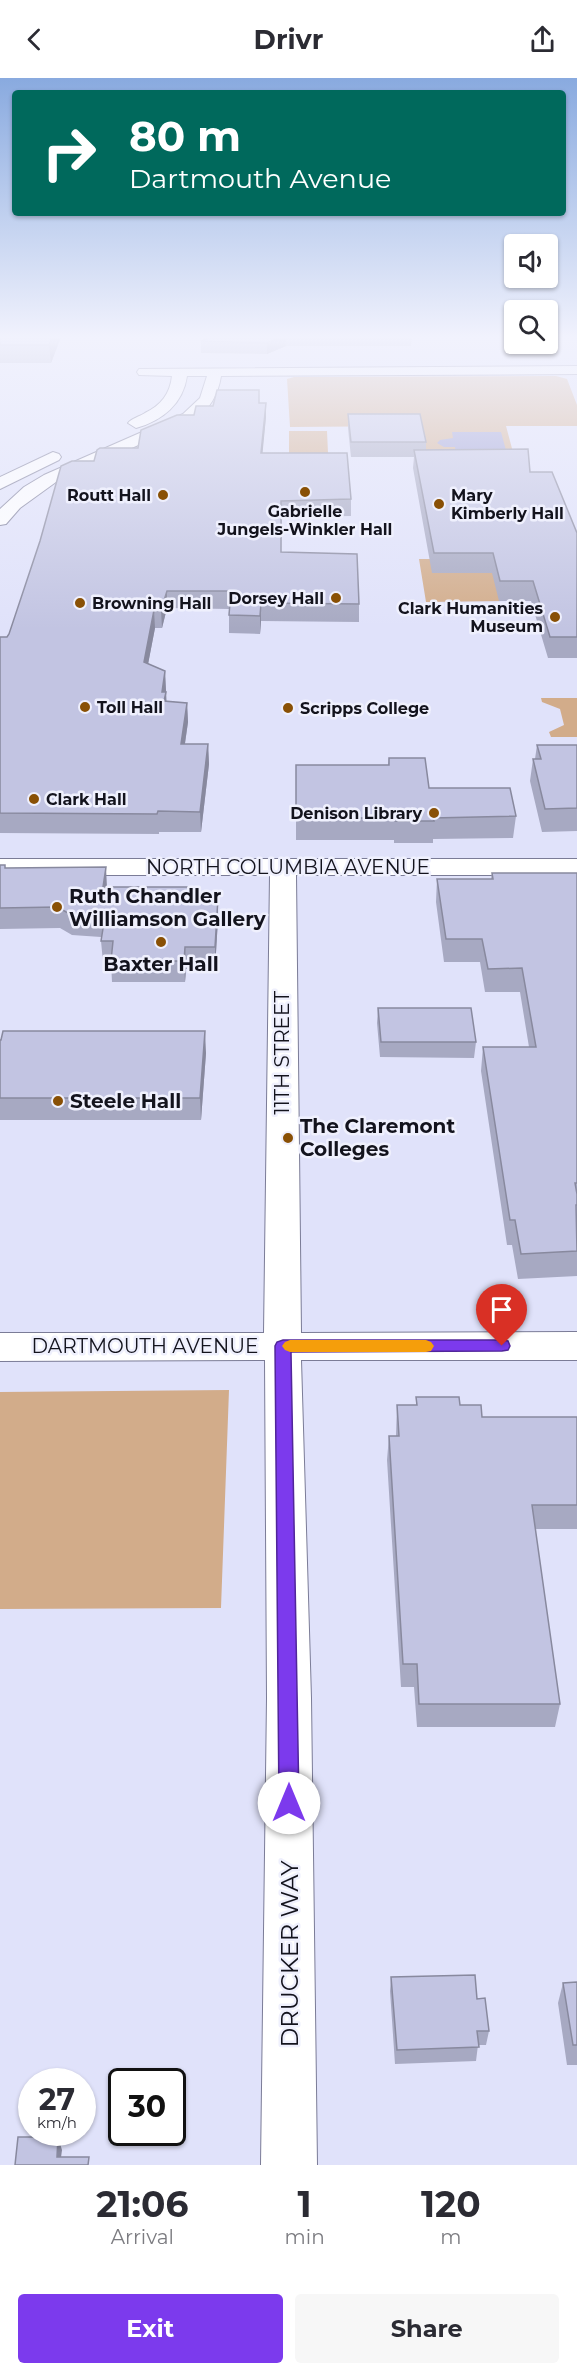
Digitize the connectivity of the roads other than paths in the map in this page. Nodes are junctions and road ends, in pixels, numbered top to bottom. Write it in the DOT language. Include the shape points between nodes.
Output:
graph roads {
  1 [pos="152,434"];
  2 [pos="69,450"];
  3 [pos="0,484"];
  4 [pos="0,520"];
  5 [pos="0,867"];
  6 [pos="283,867"];
  7 [pos="577,867"];
  8 [pos="283,1346"];
  9 [pos="577,1346"];
  10 [pos="0,1347"];
  11 [pos="288,2165"];
  1 -- 4 [label="street" via="46,481 9,507"];
  2 -- 3 [label="street"];
  5 -- 6 [label="street, NORTH COLUMBIA AVENUE"];
  6 -- 7 [label="street, NORTH COLUMBIA AVENUE"];
  6 -- 8 [label="street, 11TH STREET"];
  8 -- 9 [label="street, DARTMOUTH AVENUE"];
  8 -- 10 [label="street, DARTMOUTH AVENUE"];
  8 -- 11 [label="street, DRUCKER WAY" via="289,1698"];
}
